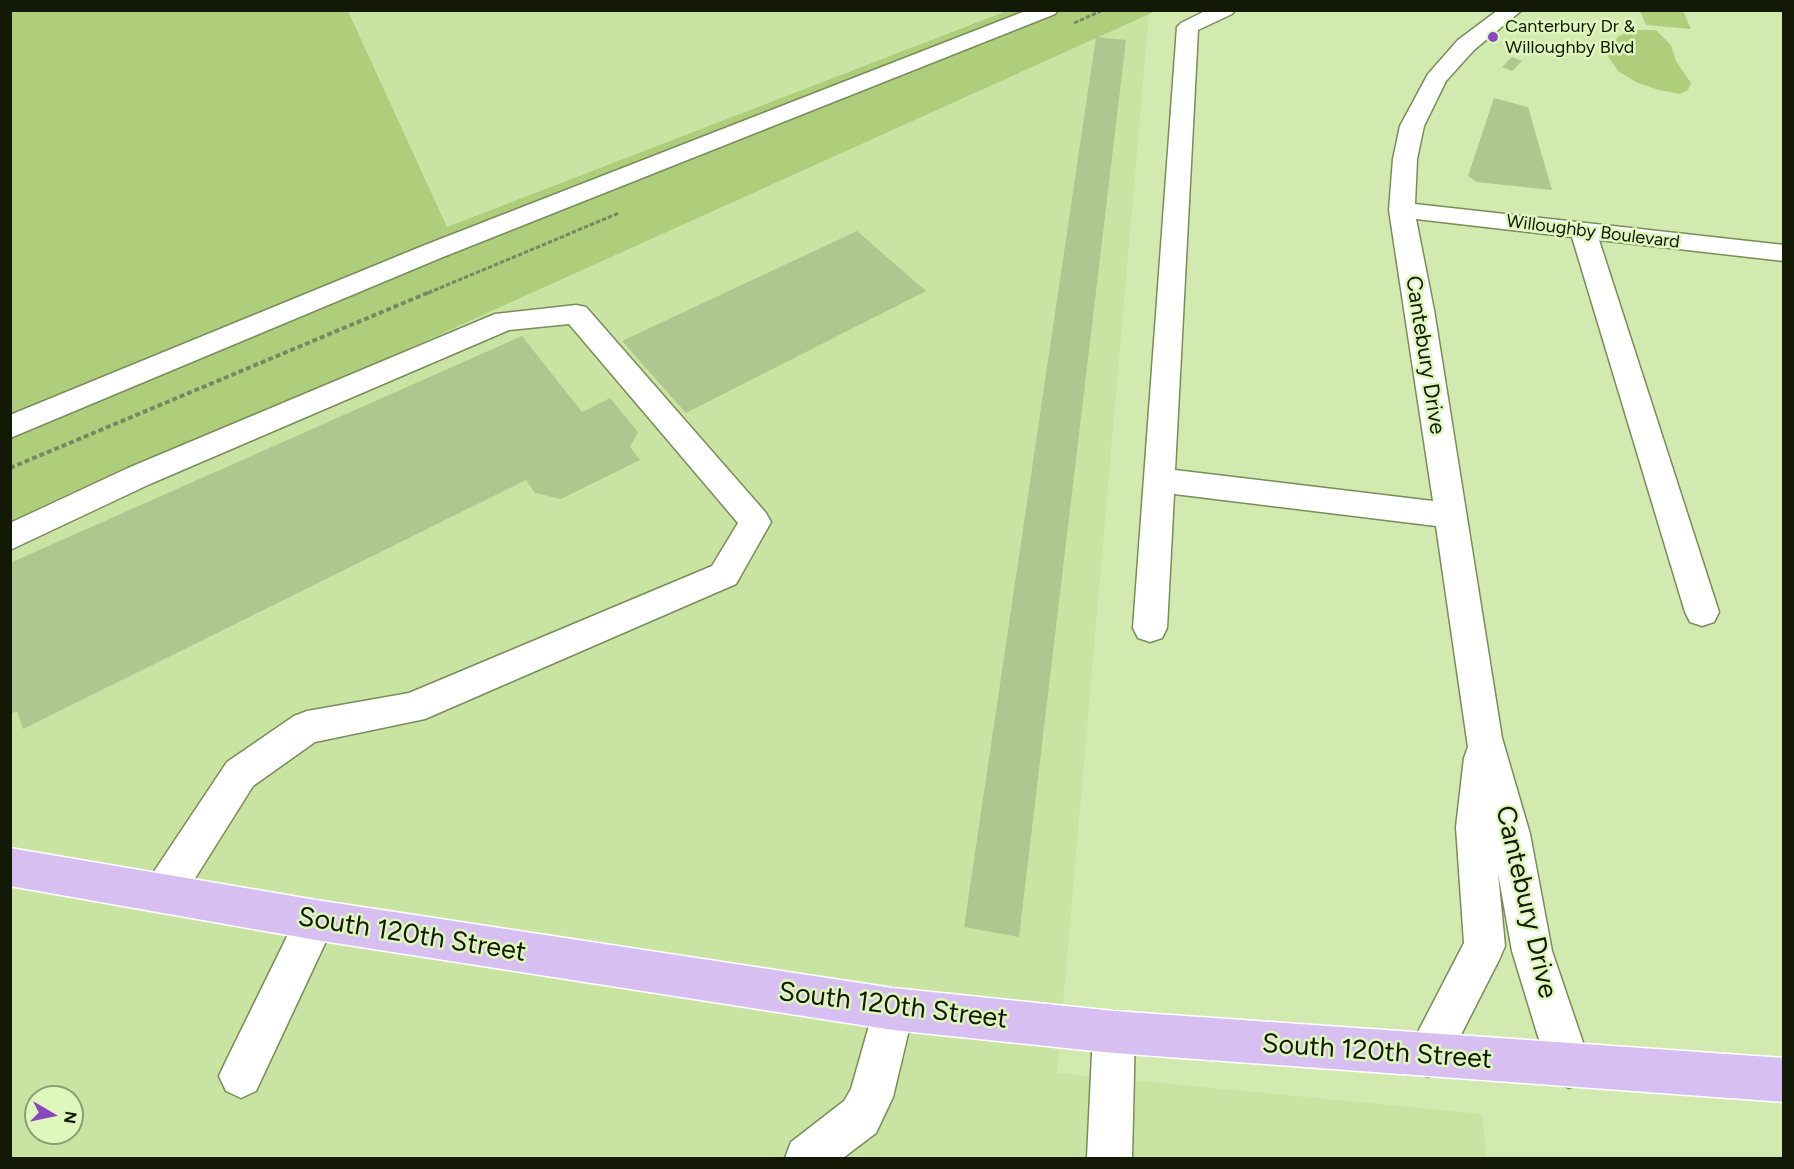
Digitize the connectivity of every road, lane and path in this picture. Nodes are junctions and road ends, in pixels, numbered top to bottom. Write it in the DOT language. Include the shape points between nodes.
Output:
graph roads {
  1 [pos="1048,10"];
  2 [pos="1102,10"];
  3 [pos="1225,10"];
  4 [pos="1504,12"];
  5 [pos="1069,25"];
  6 [pos="630,209"];
  7 [pos="1402,210"];
  8 [pos="1583,230"];
  9 [pos="1784,253"];
  10 [pos="10,427"];
  11 [pos="10,468"];
  12 [pos="1158,480"];
  13 [pos="1450,515"];
  14 [pos="10,537"];
  15 [pos="1702,612"];
  16 [pos="1150,628"];
  17 [pos="1485,738"];
  18 [pos="10,867"];
  19 [pos="163,893"];
  20 [pos="316,920"];
  21 [pos="893,1009"];
  22 [pos="1114,1032"];
  23 [pos="1428,1055"];
  24 [pos="1569,1066"];
  25 [pos="241,1076"];
  26 [pos="1784,1080"];
  27 [pos="807,1158"];
  28 [pos="1109,1158"];
  1 -- 10 [label="street" via="434,251"];
  2 -- 5 [label="path"];
  3 -- 12 [label="street" via="1188,27"];
  4 -- 7 [label="street, Cantebury Drive" via="1466,45 1431,89 1412,126 1405,159"];
  6 -- 11 [label="path"];
  7 -- 8 [label="street, Willoughby Boulevard"];
  7 -- 13 [label="street, Cantebury Drive"];
  8 -- 9 [label="street, Willoughby Boulevard"];
  8 -- 15 [label="street"];
  12 -- 13 [label="street"];
  12 -- 16 [label="street"];
  13 -- 17 [label="street, Cantebury Drive"];
  14 -- 19 [label="street" via="139,476 505,321 576,314 755,522 724,575 412,708 307,728 240,774"];
  17 -- 23 [label="street, Cantebury Drive" via="1475,827 1485,946"];
  17 -- 24 [label="street, Cantebury Drive" via="1511,834 1532,951"];
  18 -- 19 [label="main road, South 120th Street"];
  19 -- 20 [label="main road, South 120th Street"];
  20 -- 21 [label="main road, South 120th Street"];
  20 -- 25 [label="street"];
  21 -- 22 [label="main road, South 120th Street"];
  21 -- 27 [label="street" via="871,1098 860,1117"];
  22 -- 23 [label="main road, South 120th Street"];
  22 -- 28 [label="street"];
  23 -- 24 [label="main road, South 120th Street"];
  24 -- 26 [label="main road, South 120th Street"];
}
